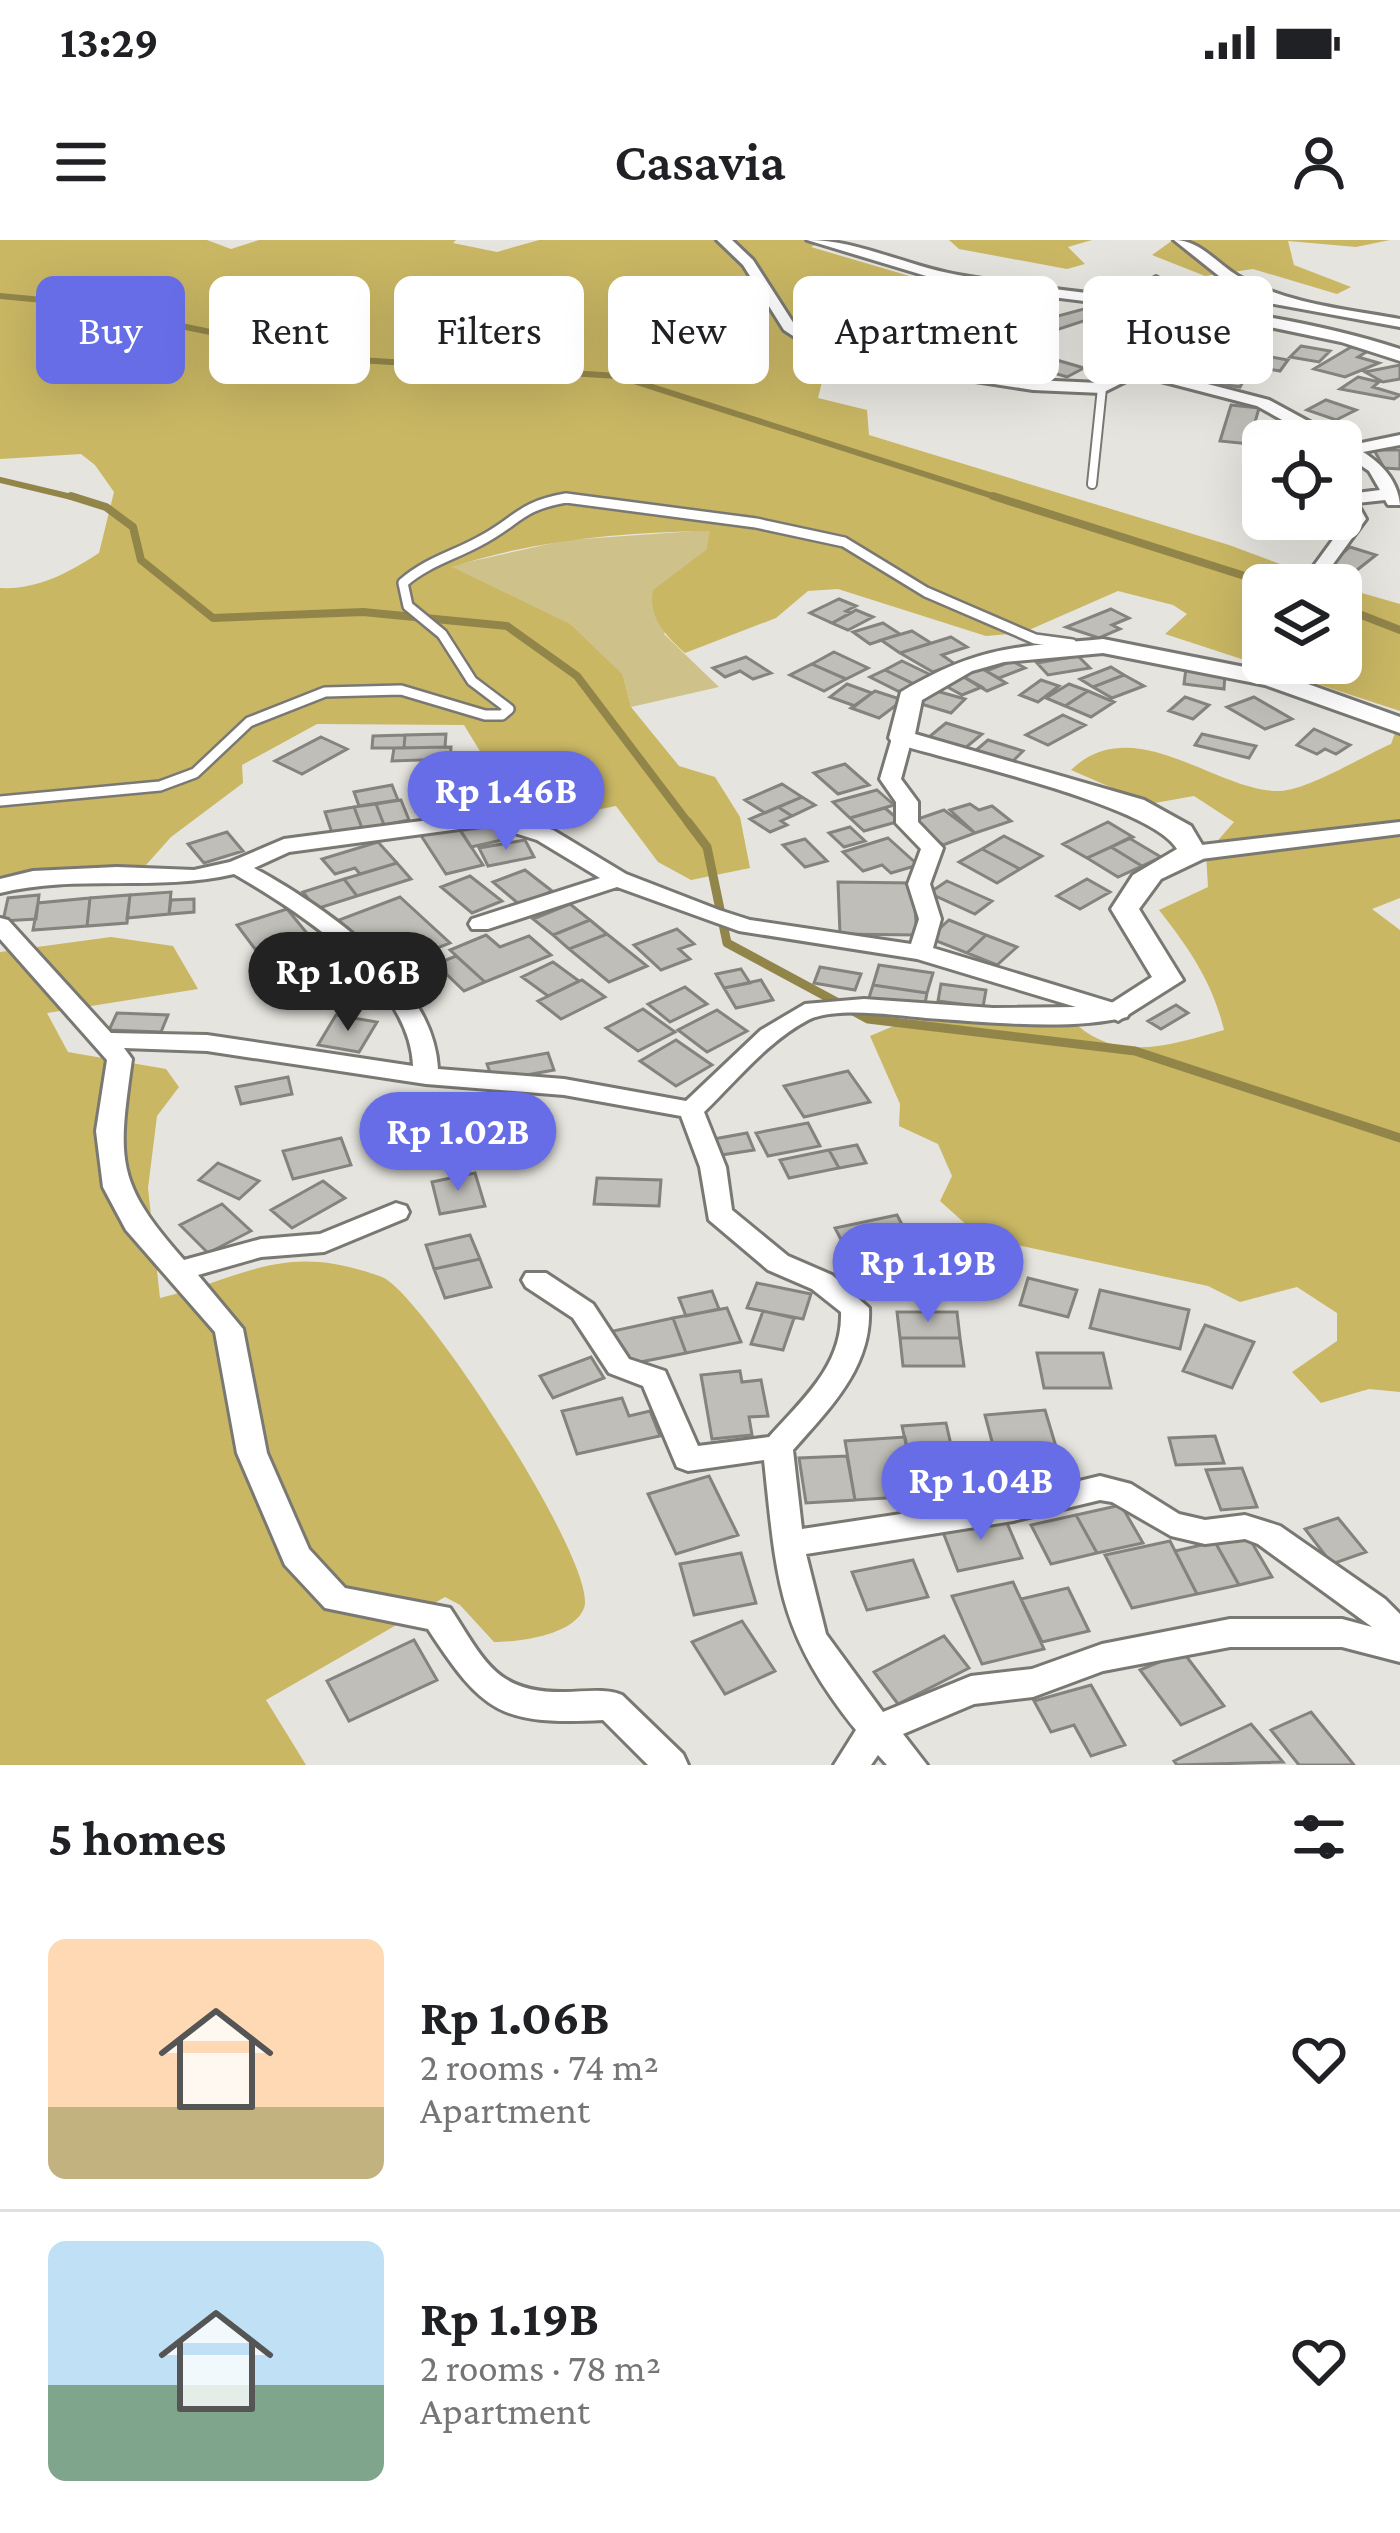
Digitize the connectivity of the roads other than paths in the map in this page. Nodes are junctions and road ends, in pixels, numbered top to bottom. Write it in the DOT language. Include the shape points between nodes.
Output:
graph roads {
  1 [pos="724,240"];
  2 [pos="814,240"];
  3 [pos="1181,240"];
  4 [pos="1083,297"];
  5 [pos="1400,323"];
  6 [pos="1273,325"];
  7 [pos="1397,353"];
  8 [pos="1111,384"];
  9 [pos="1191,384"];
  10 [pos="1102,388"];
  11 [pos="1292,420"];
  12 [pos="1400,440"];
  13 [pos="1362,444"];
  14 [pos="1362,458"];
  15 [pos="1092,484"];
  16 [pos="1395,500"];
  17 [pos="1324,564"];
  18 [pos="1103,646"];
  19 [pos="1400,725"];
  20 [pos="902,738"];
  21 [pos="0,801"];
  22 [pos="1400,828"];
  23 [pos="1193,853"];
  24 [pos="237,867"];
  25 [pos="618,879"];
  26 [pos="0,886"];
  27 [pos="480,924"];
  28 [pos="0,925"];
  29 [pos="920,952"];
  30 [pos="1118,1012"];
  31 [pos="104,1040"];
  32 [pos="426,1076"];
  33 [pos="691,1110"];
  34 [pos="397,1212"];
  35 [pos="181,1270"];
  36 [pos="536,1280"];
  37 [pos="778,1447"];
  38 [pos="789,1544"];
  39 [pos="1400,1635"];
  40 [pos="1400,1648"];
  41 [pos="875,1731"];
  42 [pos="670,1765"];
  43 [pos="851,1765"];
  44 [pos="910,1765"];
  1 -- 10 [label="street" via="789,327 818,346 923,371"];
  2 -- 4 [label="street" via="953,280"];
  3 -- 5 [label="street" via="1274,300"];
  6 -- 7 [label="street"];
  8 -- 10 [label="street"];
  9 -- 11 [label="street" via="1257,401"];
  10 -- 15 [label="lane"];
  12 -- 13 [label="street"];
  14 -- 16 [label="street"];
  16 -- 17 [label="street" via="1346,499 1357,519"];
  18 -- 19 [label="street" via="1271,679"];
  18 -- 20 [label="street" via="963,666 910,698"];
  18 -- 21 [label="lane" via="1035,639 926,592 844,542 566,498 535,503 403,583 409,606 442,634 472,681 509,709 502,715 401,690 325,692 249,722 195,773 160,786"];
  20 -- 23 [label="street" via="1136,806 1181,832"];
  20 -- 29 [label="street" via="890,779 907,802 907,823 932,848 920,884 929,919"];
  22 -- 23 [label="street"];
  23 -- 30 [label="street" via="1130,890 1124,909 1168,980"];
  24 -- 25 [label="street" via="284,846 490,818 545,835"];
  24 -- 26 [label="street" via="194,877 117,874"];
  24 -- 32 [label="street" via="290,894 375,966 422,1033"];
  25 -- 27 [label="street"];
  25 -- 29 [label="street" via="747,926"];
  28 -- 31 [label="street"];
  29 -- 30 [label="street"];
  30 -- 33 [label="street" via="805,1011"];
  31 -- 32 [label="street" via="207,1043"];
  31 -- 35 [label="street" via="120,1059 109,1131 116,1187 136,1223"];
  32 -- 33 [label="street" via="565,1087"];
  33 -- 37 [label="street" via="713,1167 719,1214 778,1263 822,1282 855,1309 860,1333 847,1360"];
  34 -- 35 [label="street" via="324,1243 261,1248"];
  35 -- 42 [label="street" via="229,1329 261,1478 313,1579 336,1599 438,1617 484,1688 530,1709 610,1705"];
  36 -- 37 [label="street" via="583,1311 619,1366 655,1379 688,1459"];
  37 -- 38 [label="street"];
  38 -- 39 [label="street" via="1100,1488 1171,1524 1269,1535"];
  38 -- 41 [label="street" via="806,1627"];
  40 -- 41 [label="street" via="1342,1634 1230,1633 1102,1658 1033,1683 971,1690"];
  41 -- 43 [label="street"];
  41 -- 44 [label="street"];
}
